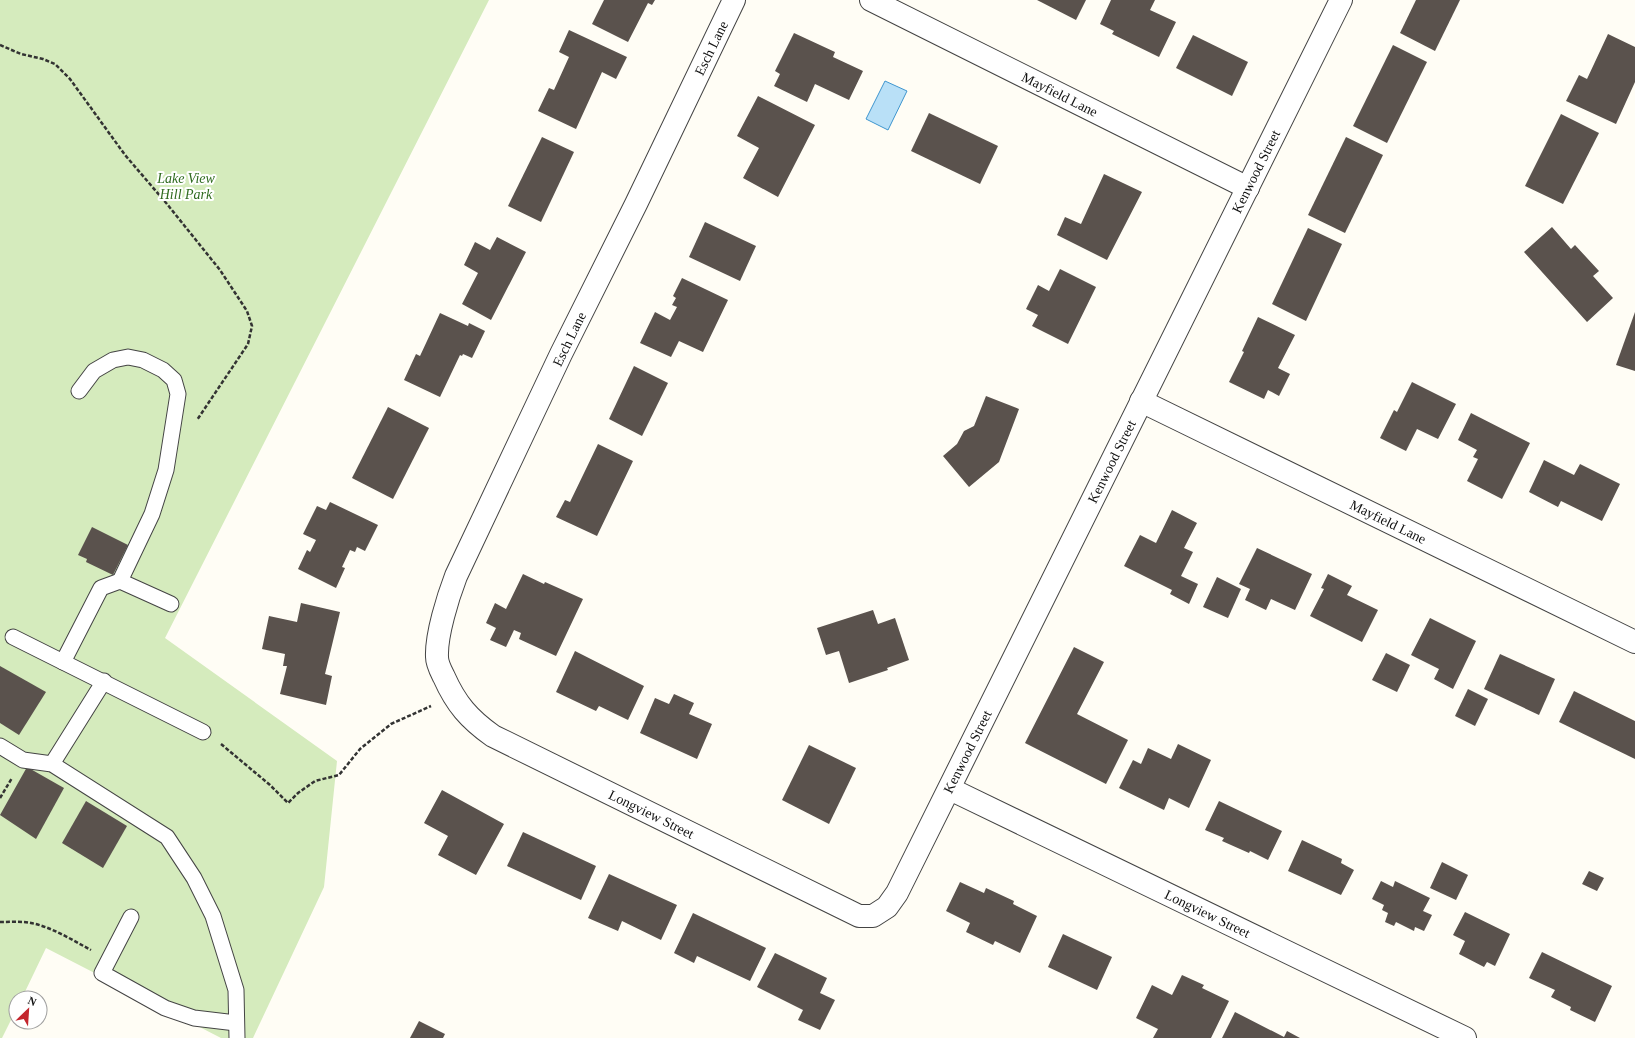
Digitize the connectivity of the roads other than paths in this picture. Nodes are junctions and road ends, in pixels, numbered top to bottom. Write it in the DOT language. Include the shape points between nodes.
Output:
graph roads {
  1 [pos="734,0"];
  2 [pos="871,0"];
  3 [pos="1341,0"];
  4 [pos="1248,188"];
  5 [pos="80,391"];
  6 [pos="1141,401"];
  7 [pos="120,581"];
  8 [pos="171,604"];
  9 [pos="13,637"];
  10 [pos="1635,642"];
  11 [pos="63,662"];
  12 [pos="104,681"];
  13 [pos="452,694"];
  14 [pos="203,732"];
  15 [pos="0,746"];
  16 [pos="52,764"];
  17 [pos="950,789"];
  18 [pos="131,916"];
  19 [pos="873,916"];
  20 [pos="237,1031"];
  21 [pos="1465,1038"];
  1 -- 13 [label="street, Esch Lane" via="561,354 449,593 437,657 439,668"];
  2 -- 4 [label="street, Mayfield Lane"];
  3 -- 4 [label="street, Kenwood Street"];
  4 -- 6 [label="street, Kenwood Street"];
  5 -- 7 [label="lane" via="94,371 113,360 128,357 143,360 163,370 174,380 178,394 166,470 152,514"];
  6 -- 10 [label="street, Mayfield Lane"];
  6 -- 17 [label="street, Kenwood Street"];
  7 -- 8 [label="lane"];
  7 -- 11 [label="lane" via="101,588"];
  9 -- 11 [label="lane"];
  11 -- 12 [label="lane"];
  12 -- 14 [label="lane"];
  12 -- 16 [label="lane"];
  13 -- 19 [label="street, Longview Street" via="467,714 493,736 859,916"];
  15 -- 16 [label="lane" via="23,760"];
  16 -- 20 [label="lane" via="167,836 194,878 213,916 236,990"];
  17 -- 19 [label="street, Kenwood Street" via="897,893 886,908"];
  17 -- 21 [label="street, Longview Street"];
  18 -- 20 [label="lane" via="102,973 165,1008"];
}
